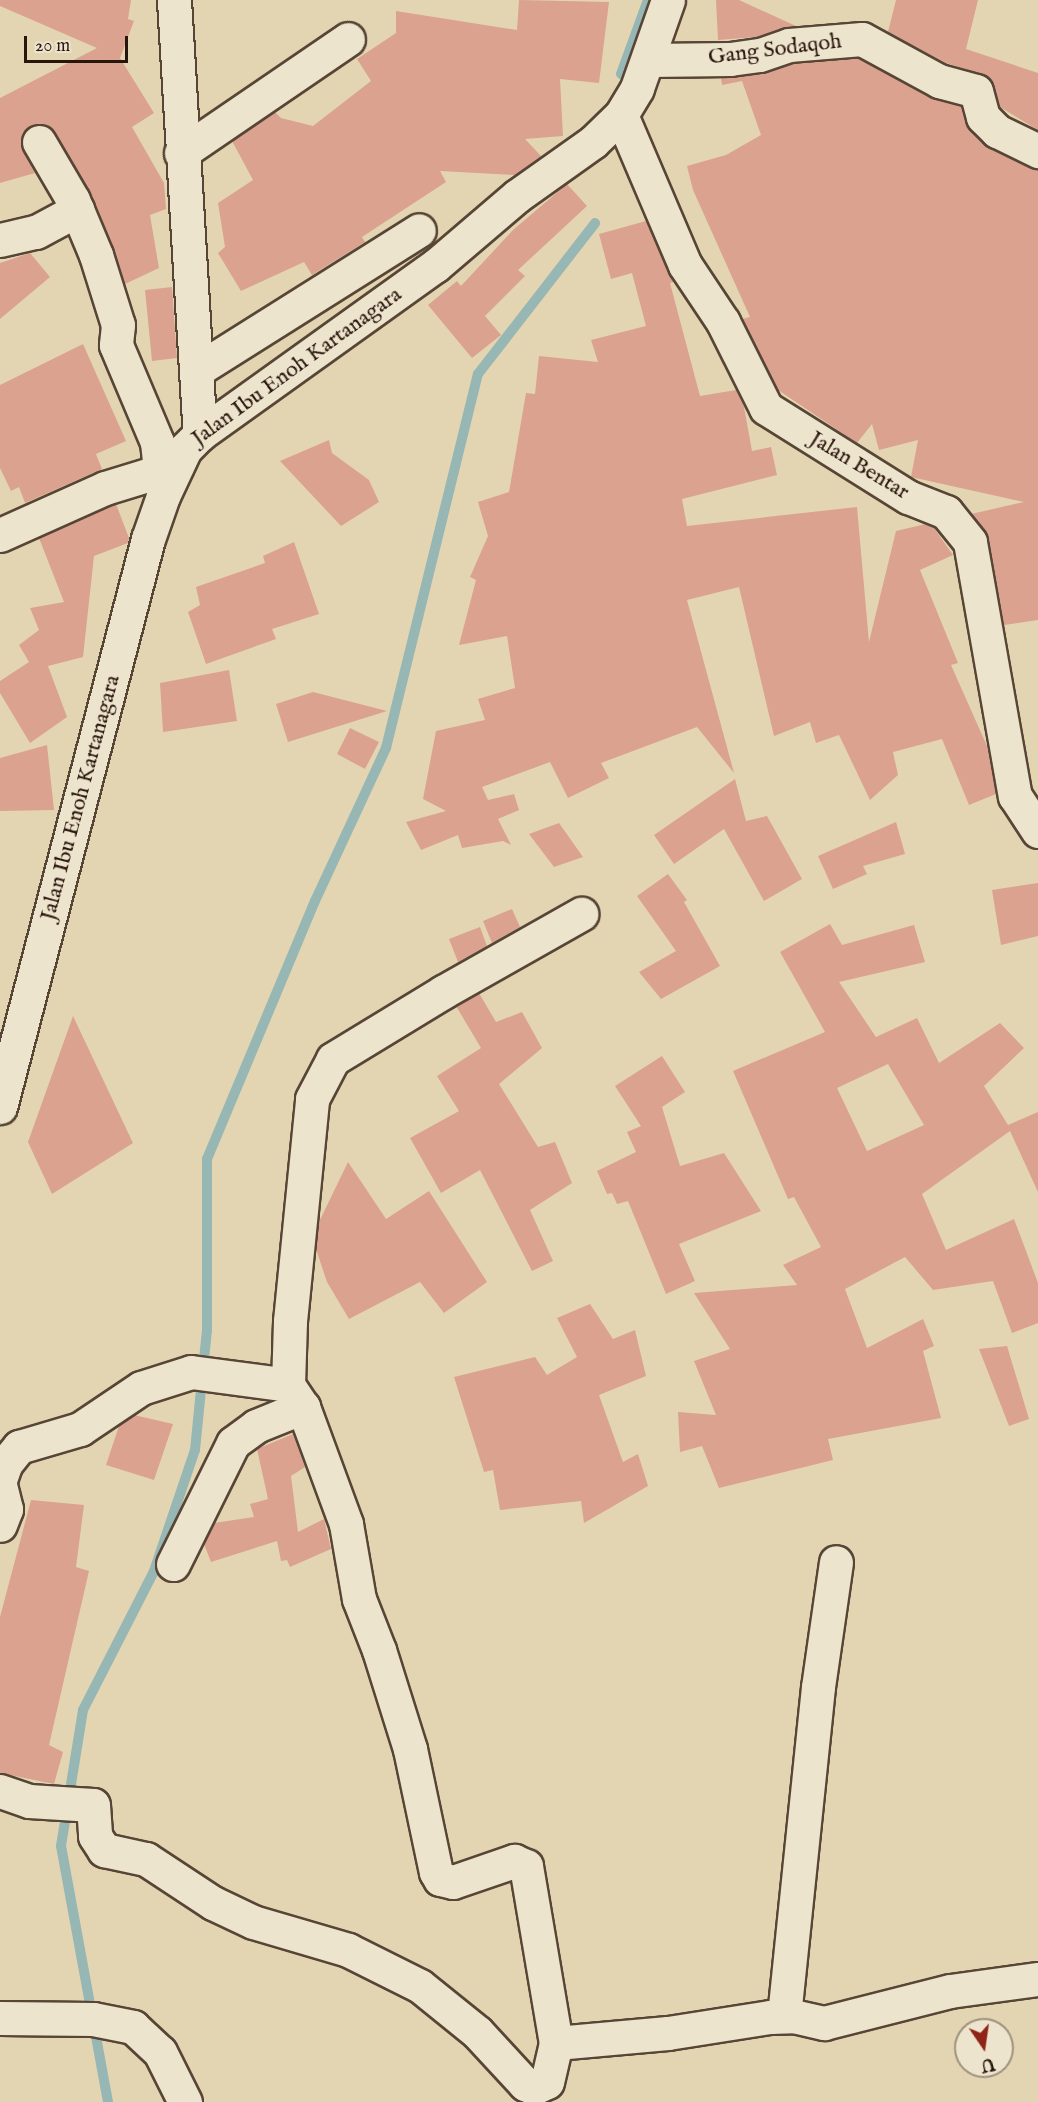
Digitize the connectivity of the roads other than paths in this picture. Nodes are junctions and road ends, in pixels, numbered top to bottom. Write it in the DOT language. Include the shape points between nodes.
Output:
graph roads {
  1 [pos="174,0"];
  2 [pos="668,0"];
  3 [pos="348,39"];
  4 [pos="649,60"];
  5 [pos="621,115"];
  6 [pos="39,142"];
  7 [pos="1038,151"];
  8 [pos="181,153"];
  9 [pos="77,210"];
  10 [pos="419,230"];
  11 [pos="0,240"];
  12 [pos="197,370"];
  13 [pos="200,434"];
  14 [pos="169,468"];
  15 [pos="0,535"];
  16 [pos="1038,831"];
  17 [pos="582,914"];
  18 [pos="0,1107"];
  19 [pos="296,1396"];
  20 [pos="0,1480"];
  21 [pos="0,1485"];
  22 [pos="0,1525"];
  23 [pos="836,1562"];
  24 [pos="172,1564"];
  25 [pos="0,1791"];
  26 [pos="1038,1979"];
  27 [pos="784,2016"];
  28 [pos="0,2018"];
  29 [pos="556,2043"];
  30 [pos="185,2102"];
  1 -- 8 [label="street"];
  2 -- 4 [label="street, Jalan Ibu Enoh Kartanagara"];
  3 -- 8 [label="street"];
  4 -- 5 [label="street, Jalan Ibu Enoh Kartanagara"];
  4 -- 7 [label="street, Gang Sodaqoh" via="730,59 760,55 789,45 862,39 939,81 976,91 983,117 997,131"];
  5 -- 13 [label="street, Jalan Ibu Enoh Kartanagara" via="593,142 517,196 435,266"];
  5 -- 16 [label="street, Jalan Bentar" via="685,265 723,322 766,408 908,497 946,512 970,542 1016,796"];
  6 -- 9 [label="street"];
  8 -- 12 [label="street"];
  9 -- 11 [label="street" via="36,232"];
  9 -- 14 [label="street" via="118,325 116,345"];
  10 -- 12 [label="street"];
  12 -- 13 [label="street"];
  13 -- 14 [label="street, Jalan Ibu Enoh Kartanagara"];
  14 -- 15 [label="street" via="105,488"];
  14 -- 18 [label="street, Jalan Ibu Enoh Kartanagara"];
  17 -- 19 [label="street" via="333,1059 312,1099 290,1321"];
  19 -- 20 [label="street" via="230,1376 190,1372 141,1388 80,1429 19,1448"];
  19 -- 24 [label="street" via="233,1443"];
  19 -- 29 [label="street" via="346,1524 359,1599 410,1749 436,1872 440,1879 453,1882 514,1861 526,1866"];
  21 -- 22 [label="street" via="6,1509"];
  23 -- 27 [label="street" via="818,1687"];
  25 -- 29 [label="street" via="29,1801 93,1805 95,1836 104,1850 146,1859 213,1903 253,1922 348,1950 420,1986 477,2032 525,2084 534,2088 547,2082"];
  26 -- 27 [label="street" via="950,1991 837,2021"];
  27 -- 29 [label="street" via="668,2033"];
  28 -- 30 [label="street" via="114,2021 133,2026 160,2052"];
}
